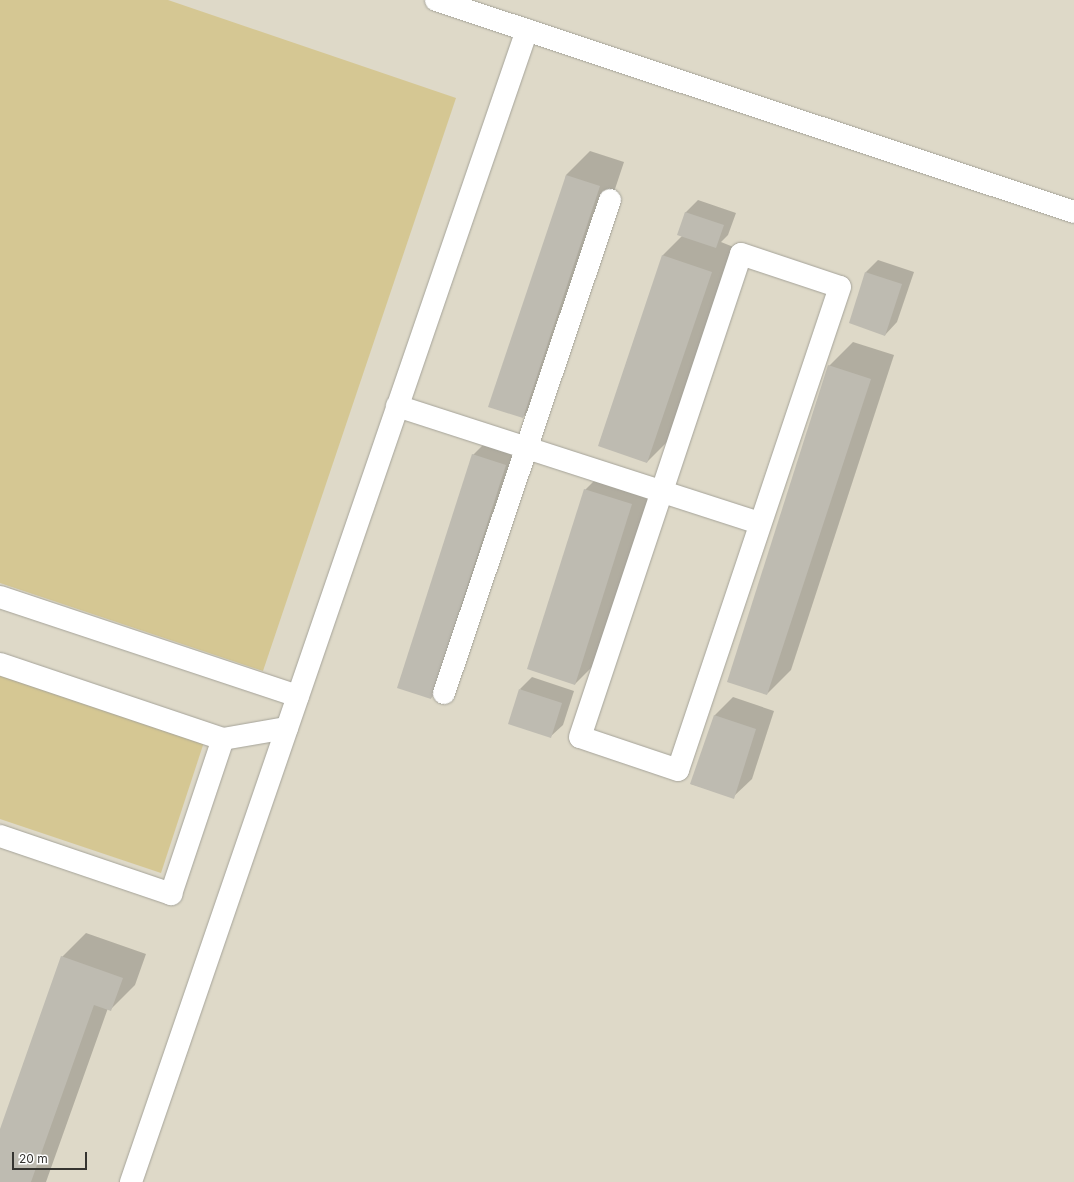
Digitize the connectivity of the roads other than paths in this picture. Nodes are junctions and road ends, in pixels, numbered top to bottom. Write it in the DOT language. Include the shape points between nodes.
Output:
graph roads {
  1 [pos="436,0"];
  2 [pos="527,30"];
  3 [pos="610,200"];
  4 [pos="1074,212"];
  5 [pos="397,406"];
  6 [pos="526,448"];
  7 [pos="662,491"];
  8 [pos="760,523"];
  9 [pos="0,597"];
  10 [pos="0,664"];
  11 [pos="444,692"];
  12 [pos="298,696"];
  13 [pos="287,728"];
  14 [pos="223,739"];
  15 [pos="0,836"];
  16 [pos="131,1182"];
  1 -- 2 [label="street"];
  2 -- 4 [label="street"];
  2 -- 5 [label="street"];
  3 -- 6 [label="street"];
  5 -- 6 [label="street"];
  5 -- 12 [label="street"];
  6 -- 7 [label="street"];
  6 -- 11 [label="street"];
  7 -- 8 [label="street"];
  7 -- 8 [label="street" via="741,254 840,287"];
  7 -- 8 [label="street" via="580,737 678,770"];
  9 -- 12 [label="street"];
  10 -- 14 [label="street"];
  12 -- 13 [label="street"];
  13 -- 14 [label="street"];
  13 -- 16 [label="street"];
  14 -- 15 [label="street" via="171,894"];
}
